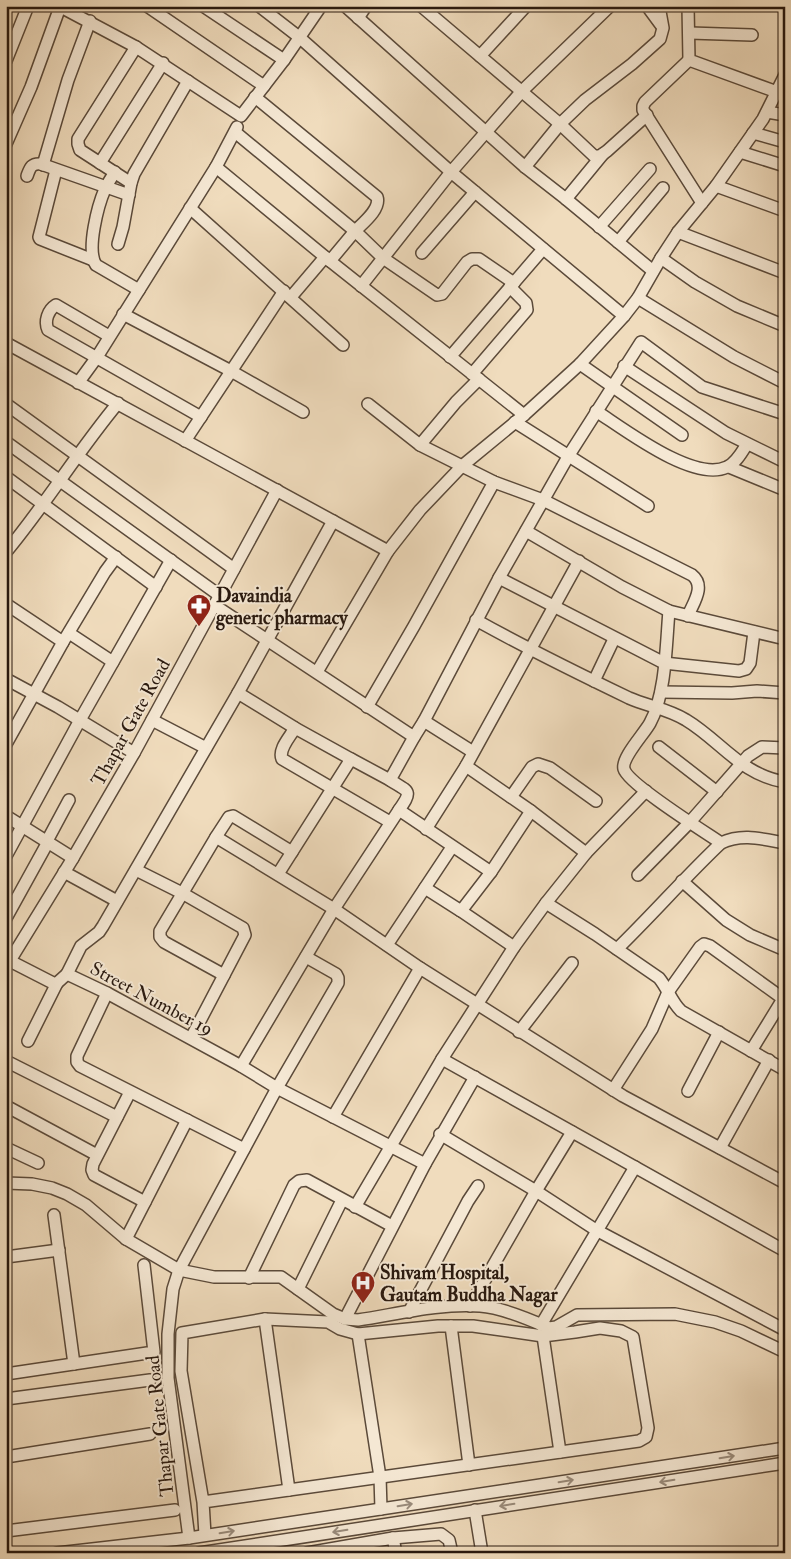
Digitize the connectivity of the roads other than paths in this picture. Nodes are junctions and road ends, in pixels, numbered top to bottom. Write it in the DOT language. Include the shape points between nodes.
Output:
graph roads {
  1 [pos="28,6"];
  2 [pos="60,6"];
  3 [pos="148,6"];
  4 [pos="203,6"];
  5 [pos="259,6"];
  6 [pos="321,6"];
  7 [pos="345,6"];
  8 [pos="366,6"];
  9 [pos="421,6"];
  10 [pos="610,6"];
  11 [pos="647,6"];
  12 [pos="659,6"];
  13 [pos="688,6"];
  14 [pos="519,9"];
  15 [pos="358,18"];
  16 [pos="90,21"];
  17 [pos="663,28"];
  18 [pos="690,32"];
  19 [pos="752,35"];
  20 [pos="299,36"];
  21 [pos="136,47"];
  22 [pos="480,56"];
  23 [pos="284,60"];
  24 [pos="689,60"];
  25 [pos="6,61"];
  26 [pos="163,63"];
  27 [pos="785,75"];
  28 [pos="188,80"];
  29 [pos="264,86"];
  30 [pos="522,92"];
  31 [pos="777,92"];
  32 [pos="255,97"];
  33 [pos="767,112"];
  34 [pos="647,115"];
  35 [pos="785,115"];
  36 [pos="241,116"];
  37 [pos="560,124"];
  38 [pos="235,132"];
  39 [pos="486,133"];
  40 [pos="753,133"];
  41 [pos="785,142"];
  42 [pos="6,144"];
  43 [pos="740,152"];
  44 [pos="603,154"];
  45 [pos="100,163"];
  46 [pos="43,165"];
  47 [pos="785,166"];
  48 [pos="216,167"];
  49 [pos="525,167"];
  50 [pos="650,169"];
  51 [pos="56,170"];
  52 [pos="115,172"];
  53 [pos="451,172"];
  54 [pos="27,176"];
  55 [pos="131,183"];
  56 [pos="716,186"];
  57 [pos="106,188"];
  58 [pos="663,188"];
  59 [pos="475,192"];
  60 [pos="129,195"];
  61 [pos="566,199"];
  62 [pos="702,203"];
  63 [pos="190,208"];
  64 [pos="785,211"];
  65 [pos="599,226"];
  66 [pos="355,231"];
  67 [pos="678,232"];
  68 [pos="618,242"];
  69 [pos="118,244"];
  70 [pos="543,249"];
  71 [pos="422,253"];
  72 [pos="383,258"];
  73 [pos="661,258"];
  74 [pos="327,259"];
  75 [pos="92,260"];
  76 [pos="653,271"];
  77 [pos="785,273"];
  78 [pos="512,285"];
  79 [pos="361,286"];
  80 [pos="139,290"];
  81 [pos="287,294"];
  82 [pos="638,298"];
  83 [pos="123,314"];
  84 [pos="624,316"];
  85 [pos="785,326"];
  86 [pos="109,336"];
  87 [pos="6,343"];
  88 [pos="343,345"];
  89 [pos="97,356"];
  90 [pos="450,356"];
  91 [pos="580,364"];
  92 [pos="624,366"];
  93 [pos="231,371"];
  94 [pos="475,377"];
  95 [pos="78,383"];
  96 [pos="785,383"];
  97 [pos="612,386"];
  98 [pos="118,403"];
  99 [pos="6,404"];
  100 [pos="368,404"];
  101 [pos="596,411"];
  102 [pos="303,412"];
  103 [pos="785,414"];
  104 [pos="201,417"];
  105 [pos="520,418"];
  106 [pos="682,435"];
  107 [pos="185,440"];
  108 [pos="6,442"];
  109 [pos="747,444"];
  110 [pos="420,445"];
  111 [pos="78,455"];
  112 [pos="568,455"];
  113 [pos="785,462"];
  114 [pos="462,466"];
  115 [pos="729,467"];
  116 [pos="6,478"];
  117 [pos="61,480"];
  118 [pos="494,482"];
  119 [pos="277,490"];
  120 [pos="785,490"];
  121 [pos="543,500"];
  122 [pos="44,505"];
  123 [pos="648,506"];
  124 [pos="333,521"];
  125 [pos="526,531"];
  126 [pos="388,551"];
  127 [pos="6,552"];
  128 [pos="116,557"];
  129 [pos="171,560"];
  130 [pos="579,561"];
  131 [pos="234,569"];
  132 [pos="499,578"];
  133 [pos="156,587"];
  134 [pos="217,600"];
  135 [pos="6,604"];
  136 [pos="555,606"];
  137 [pos="670,611"];
  138 [pos="688,616"];
  139 [pos="476,620"];
  140 [pos="754,632"];
  141 [pos="66,637"];
  142 [pos="267,638"];
  143 [pos="614,639"];
  144 [pos="785,639"];
  145 [pos="530,650"];
  146 [pos="113,662"];
  147 [pos="664,663"];
  148 [pos="317,672"];
  149 [pos="6,679"];
  150 [pos="594,681"];
  151 [pos="661,692"];
  152 [pos="238,693"];
  153 [pos="34,694"];
  154 [pos="785,694"];
  155 [pos="367,706"];
  156 [pos="657,708"];
  157 [pos="80,720"];
  158 [pos="152,720"];
  159 [pos="424,721"];
  160 [pos="295,728"];
  161 [pos="414,737"];
  162 [pos="6,744"];
  163 [pos="658,747"];
  164 [pos="206,748"];
  165 [pos="785,748"];
  166 [pos="473,752"];
  167 [pos="134,753"];
  168 [pos="351,759"];
  169 [pos="742,764"];
  170 [pos="466,766"];
  171 [pos="390,780"];
  172 [pos="785,782"];
  173 [pos="332,787"];
  174 [pos="646,791"];
  175 [pos="717,792"];
  176 [pos="510,797"];
  177 [pos="69,800"];
  178 [pos="596,801"];
  179 [pos="399,810"];
  180 [pos="531,812"];
  181 [pos="6,816"];
  182 [pos="390,822"];
  183 [pos="690,822"];
  184 [pos="23,826"];
  185 [pos="426,829"];
  186 [pos="216,837"];
  187 [pos="47,842"];
  188 [pos="721,843"];
  189 [pos="785,843"];
  190 [pos="452,847"];
  191 [pos="292,852"];
  192 [pos="586,853"];
  193 [pos="6,856"];
  194 [pos="73,858"];
  195 [pos="136,870"];
  196 [pos="64,872"];
  197 [pos="490,872"];
  198 [pos="278,874"];
  199 [pos="638,875"];
  200 [pos="682,881"];
  201 [pos="424,888"];
  202 [pos="182,893"];
  203 [pos="117,901"];
  204 [pos="546,902"];
  205 [pos="334,909"];
  206 [pos="461,911"];
  207 [pos="6,918"];
  208 [pos="387,945"];
  209 [pos="514,946"];
  210 [pos="617,949"];
  211 [pos="785,950"];
  212 [pos="306,956"];
  213 [pos="572,963"];
  214 [pos="8,964"];
  215 [pos="420,968"];
  216 [pos="67,974"];
  217 [pos="224,975"];
  218 [pos="57,983"];
  219 [pos="668,992"];
  220 [pos="107,993"];
  221 [pos="784,999"];
  222 [pos="478,1005"];
  223 [pos="519,1032"];
  224 [pos="719,1032"];
  225 [pos="191,1038"];
  226 [pos="28,1042"];
  227 [pos="751,1051"];
  228 [pos="442,1059"];
  229 [pos="769,1060"];
  230 [pos="6,1061"];
  231 [pos="241,1066"];
  232 [pos="785,1070"];
  233 [pos="474,1078"];
  234 [pos="277,1088"];
  235 [pos="614,1090"];
  236 [pos="130,1092"];
  237 [pos="688,1092"];
  238 [pos="6,1106"];
  239 [pos="117,1117"];
  240 [pos="332,1117"];
  241 [pos="187,1120"];
  242 [pos="572,1132"];
  243 [pos="440,1134"];
  244 [pos="390,1146"];
  245 [pos="6,1148"];
  246 [pos="720,1148"];
  247 [pos="244,1149"];
  248 [pos="97,1155"];
  249 [pos="38,1163"];
  250 [pos="425,1164"];
  251 [pos="635,1167"];
  252 [pos="6,1183"];
  253 [pos="785,1183"];
  254 [pos="478,1186"];
  255 [pos="536,1191"];
  256 [pos="342,1200"];
  257 [pos="145,1202"];
  258 [pos="355,1207"];
  259 [pos="54,1215"];
  260 [pos="392,1226"];
  261 [pos="596,1230"];
  262 [pos="126,1239"];
  263 [pos="59,1250"];
  264 [pos="785,1251"];
  265 [pos="6,1257"];
  266 [pos="144,1265"];
  267 [pos="179,1270"];
  268 [pos="249,1278"];
  269 [pos="298,1289"];
  270 [pos="470,1306"];
  271 [pos="409,1312"];
  272 [pos="265,1319"];
  273 [pos="345,1319"];
  274 [pos="451,1326"];
  275 [pos="542,1330"];
  276 [pos="785,1330"];
  277 [pos="358,1334"];
  278 [pos="785,1352"];
  279 [pos="74,1364"];
  280 [pos="6,1374"];
  281 [pos="150,1380"];
  282 [pos="6,1399"];
  283 [pos="150,1434"];
  284 [pos="785,1448"];
  285 [pos="560,1452"];
  286 [pos="6,1457"];
  287 [pos="785,1463"];
  288 [pos="469,1465"];
  289 [pos="765,1466"];
  290 [pos="785,1472"];
  291 [pos="380,1478"];
  292 [pos="289,1490"];
  293 [pos="448,1499"];
  294 [pos="203,1502"];
  295 [pos="381,1509"];
  296 [pos="175,1510"];
  297 [pos="475,1510"];
  298 [pos="450,1514"];
  299 [pos="6,1531"];
  300 [pos="205,1536"];
  301 [pos="189,1538"];
  302 [pos="394,1538"];
  303 [pos="79,1551"];
  304 [pos="61,1552"];
  305 [pos="199,1553"];
  306 [pos="307,1553"];
  307 [pos="396,1553"];
  308 [pos="452,1553"];
  309 [pos="482,1553"];
  1 -- 25 [label="street"];
  2 -- 16 [label="street"];
  2 -- 42 [label="street" via="31,87"];
  3 -- 29 [label="street"];
  4 -- 23 [label="street"];
  5 -- 20 [label="street"];
  6 -- 20 [label="street"];
  7 -- 15 [label="street"];
  8 -- 15 [label="street"];
  9 -- 22 [label="street"];
  10 -- 30 [label="street"];
  11 -- 17 [label="street"];
  12 -- 17 [label="street"];
  13 -- 18 [label="street"];
  14 -- 22 [label="street"];
  15 -- 39 [label="street"];
  16 -- 21 [label="street"];
  16 -- 46 [label="street" via="68,80"];
  17 -- 37 [label="street" via="655,44"];
  18 -- 19 [label="street"];
  18 -- 24 [label="street"];
  20 -- 23 [label="street"];
  20 -- 53 [label="street"];
  21 -- 26 [label="street"];
  21 -- 45 [label="street" via="78,139 80,150"];
  22 -- 30 [label="street"];
  23 -- 29 [label="street"];
  24 -- 31 [label="street"];
  24 -- 34 [label="street" via="645,102 642,106"];
  26 -- 28 [label="street"];
  26 -- 45 [label="street"];
  27 -- 31 [label="street"];
  28 -- 36 [label="street"];
  28 -- 55 [label="street"];
  29 -- 32 [label="street"];
  30 -- 37 [label="street"];
  30 -- 39 [label="street"];
  31 -- 33 [label="street"];
  32 -- 36 [label="street"];
  32 -- 66 [label="street" via="377,197 377,207"];
  33 -- 35 [label="street"];
  33 -- 40 [label="street"];
  34 -- 44 [label="street"];
  34 -- 62 [label="street"];
  36 -- 38 [label="street"];
  37 -- 44 [label="street" via="594,156"];
  37 -- 49 [label="street"];
  38 -- 48 [label="street"];
  38 -- 66 [label="street"];
  39 -- 49 [label="street"];
  39 -- 53 [label="street"];
  40 -- 41 [label="street"];
  40 -- 43 [label="street"];
  43 -- 47 [label="street"];
  43 -- 56 [label="street"];
  44 -- 61 [label="street"];
  45 -- 52 [label="street"];
  46 -- 51 [label="street"];
  46 -- 54 [label="street" via="32,165"];
  48 -- 63 [label="street"];
  48 -- 74 [label="street"];
  49 -- 61 [label="street"];
  50 -- 65 [label="street"];
  51 -- 57 [label="street"];
  51 -- 75 [label="street" via="40,236 42,240"];
  52 -- 55 [label="street"];
  52 -- 57 [label="street"];
  53 -- 59 [label="street"];
  53 -- 72 [label="street"];
  55 -- 60 [label="street"];
  56 -- 62 [label="street"];
  56 -- 64 [label="street"];
  57 -- 60 [label="street"];
  57 -- 75 [label="street" via="98,212"];
  58 -- 68 [label="street"];
  59 -- 70 [label="street"];
  59 -- 71 [label="street"];
  60 -- 69 [label="street"];
  61 -- 65 [label="street"];
  62 -- 67 [label="street"];
  63 -- 80 [label="street"];
  63 -- 81 [label="street"];
  65 -- 68 [label="street"];
  66 -- 72 [label="street"];
  66 -- 74 [label="street"];
  67 -- 73 [label="street"];
  67 -- 77 [label="street"];
  68 -- 76 [label="street"];
  70 -- 78 [label="street"];
  70 -- 84 [label="street"];
  72 -- 78 [label="street" via="437,295 442,294 472,259 479,260"];
  72 -- 79 [label="street"];
  73 -- 76 [label="street"];
  73 -- 85 [label="street" via="737,306"];
  74 -- 79 [label="street"];
  74 -- 81 [label="street"];
  75 -- 80 [label="street"];
  76 -- 82 [label="street"];
  78 -- 90 [label="street"];
  78 -- 94 [label="street" via="526,303 527,310"];
  79 -- 90 [label="street"];
  80 -- 83 [label="street"];
  81 -- 88 [label="street"];
  81 -- 93 [label="street"];
  82 -- 84 [label="street"];
  82 -- 96 [label="street" via="734,357"];
  83 -- 86 [label="street"];
  83 -- 93 [label="street"];
  84 -- 91 [label="street"];
  86 -- 89 [label="street"];
  86 -- 89 [label="street" via="56,305 49,312 48,330"];
  87 -- 95 [label="street"];
  89 -- 95 [label="street"];
  89 -- 104 [label="street"];
  90 -- 94 [label="street"];
  91 -- 97 [label="street"];
  91 -- 105 [label="street"];
  92 -- 97 [label="street"];
  92 -- 103 [label="street" via="641,342 702,387"];
  92 -- 109 [label="street"];
  93 -- 102 [label="street"];
  93 -- 104 [label="street"];
  94 -- 105 [label="street"];
  94 -- 110 [label="street"];
  95 -- 98 [label="street"];
  97 -- 101 [label="street"];
  97 -- 106 [label="street"];
  98 -- 107 [label="street"];
  98 -- 111 [label="street"];
  99 -- 111 [label="street"];
  100 -- 110 [label="street"];
  101 -- 112 [label="street"];
  101 -- 115 [label="street" via="682,464 703,469"];
  104 -- 107 [label="street"];
  105 -- 112 [label="street"];
  105 -- 114 [label="street"];
  107 -- 119 [label="street"];
  108 -- 117 [label="street"];
  109 -- 113 [label="street"];
  109 -- 115 [label="street"];
  110 -- 114 [label="street"];
  111 -- 117 [label="street"];
  111 -- 131 [label="street"];
  112 -- 121 [label="street"];
  112 -- 123 [label="street"];
  114 -- 118 [label="street"];
  114 -- 126 [label="street" via="420,510"];
  115 -- 120 [label="street"];
  116 -- 122 [label="street"];
  117 -- 122 [label="street"];
  117 -- 129 [label="street"];
  118 -- 121 [label="street"];
  118 -- 155 [label="street"];
  119 -- 124 [label="street"];
  119 -- 131 [label="street, Thapar Gate Road"];
  121 -- 125 [label="street"];
  121 -- 138 [label="street" via="697,579 700,589"];
  122 -- 127 [label="street"];
  122 -- 128 [label="street"];
  124 -- 126 [label="street"];
  124 -- 142 [label="street"];
  125 -- 130 [label="street"];
  125 -- 132 [label="street"];
  126 -- 148 [label="street"];
  128 -- 133 [label="street"];
  128 -- 141 [label="street"];
  129 -- 133 [label="street"];
  129 -- 134 [label="street"];
  130 -- 136 [label="street"];
  130 -- 137 [label="street"];
  131 -- 134 [label="street, Thapar Gate Road"];
  132 -- 136 [label="street"];
  132 -- 139 [label="street"];
  133 -- 146 [label="street"];
  134 -- 142 [label="street"];
  134 -- 158 [label="street, Thapar Gate Road"];
  135 -- 141 [label="street"];
  136 -- 143 [label="street"];
  136 -- 145 [label="street"];
  137 -- 138 [label="street"];
  137 -- 147 [label="street"];
  138 -- 140 [label="street"];
  139 -- 145 [label="street"];
  139 -- 159 [label="street"];
  140 -- 144 [label="street"];
  140 -- 147 [label="street" via="746,669 739,671"];
  141 -- 146 [label="street"];
  141 -- 153 [label="street"];
  142 -- 148 [label="street"];
  142 -- 152 [label="street"];
  143 -- 147 [label="street"];
  143 -- 150 [label="street"];
  145 -- 150 [label="street"];
  145 -- 166 [label="street"];
  146 -- 157 [label="street"];
  147 -- 151 [label="street"];
  148 -- 155 [label="street"];
  149 -- 153 [label="street"];
  150 -- 156 [label="street"];
  151 -- 154 [label="street" via="757,691"];
  151 -- 156 [label="street"];
  152 -- 160 [label="street"];
  152 -- 164 [label="street"];
  153 -- 157 [label="street"];
  153 -- 162 [label="street"];
  155 -- 161 [label="street"];
  156 -- 169 [label="street" via="685,719"];
  156 -- 174 [label="street" via="624,766 625,772"];
  157 -- 167 [label="street"];
  157 -- 184 [label="street"];
  158 -- 164 [label="street"];
  158 -- 167 [label="street, Thapar Gate Road"];
  159 -- 161 [label="street"];
  159 -- 166 [label="street"];
  160 -- 168 [label="street"];
  160 -- 173 [label="street" via="282,749 282,759"];
  161 -- 171 [label="street"];
  163 -- 175 [label="street"];
  164 -- 195 [label="street"];
  165 -- 169 [label="street" via="762,747"];
  166 -- 170 [label="street"];
  167 -- 194 [label="street, Thapar Gate Road"];
  168 -- 171 [label="street"];
  168 -- 173 [label="street"];
  169 -- 172 [label="street" via="761,776"];
  169 -- 175 [label="street"];
  170 -- 176 [label="street"];
  170 -- 185 [label="street"];
  171 -- 179 [label="street" via="407,790 408,797"];
  173 -- 182 [label="street"];
  173 -- 191 [label="street"];
  174 -- 183 [label="street"];
  174 -- 192 [label="street"];
  175 -- 183 [label="street"];
  176 -- 178 [label="street" via="532,767 538,764 550,768"];
  176 -- 180 [label="street"];
  177 -- 187 [label="street"];
  179 -- 182 [label="street"];
  179 -- 185 [label="street"];
  180 -- 192 [label="street"];
  180 -- 197 [label="street"];
  181 -- 184 [label="street"];
  182 -- 205 [label="street"];
  183 -- 188 [label="street"];
  183 -- 199 [label="street"];
  184 -- 187 [label="street"];
  184 -- 193 [label="street"];
  185 -- 190 [label="street"];
  186 -- 191 [label="street" via="233,816"];
  186 -- 198 [label="street"];
  186 -- 202 [label="street"];
  187 -- 194 [label="street"];
  187 -- 207 [label="street"];
  188 -- 189 [label="street" via="746,836"];
  188 -- 200 [label="street"];
  190 -- 197 [label="street"];
  190 -- 201 [label="street"];
  191 -- 198 [label="street"];
  192 -- 204 [label="street"];
  194 -- 196 [label="street, Thapar Gate Road"];
  195 -- 202 [label="street"];
  195 -- 203 [label="street"];
  196 -- 203 [label="street"];
  196 -- 214 [label="street, Thapar Gate Road"];
  197 -- 206 [label="street"];
  198 -- 205 [label="street"];
  200 -- 210 [label="street"];
  200 -- 211 [label="street" via="726,920"];
  201 -- 206 [label="street"];
  201 -- 208 [label="street"];
  202 -- 217 [label="street" via="244,928 245,935"];
  202 -- 217 [label="street" via="160,931 160,937"];
  203 -- 216 [label="street" via="99,932 81,946"];
  204 -- 209 [label="street"];
  204 -- 210 [label="street"];
  205 -- 208 [label="street"];
  205 -- 212 [label="street"];
  206 -- 209 [label="street"];
  208 -- 215 [label="street"];
  209 -- 222 [label="street"];
  210 -- 219 [label="street" via="659,978"];
  212 -- 231 [label="street"];
  212 -- 234 [label="street, Thapar Gate Road" via="336,974 338,983"];
  213 -- 223 [label="street"];
  214 -- 218 [label="street"];
  215 -- 222 [label="street"];
  215 -- 240 [label="street"];
  216 -- 218 [label="street, Street Number 19"];
  216 -- 220 [label="street, Street Number 19"];
  217 -- 225 [label="street"];
  218 -- 226 [label="street"];
  219 -- 221 [label="street" via="704,944"];
  219 -- 224 [label="street" via="681,1011"];
  219 -- 235 [label="street" via="652,1029"];
  220 -- 225 [label="street, Street Number 19"];
  220 -- 236 [label="street" via="77,1062"];
  221 -- 227 [label="street"];
  222 -- 223 [label="street"];
  222 -- 228 [label="street"];
  223 -- 235 [label="street"];
  224 -- 227 [label="street"];
  224 -- 237 [label="street"];
  225 -- 231 [label="street, Street Number 19"];
  227 -- 229 [label="street"];
  228 -- 233 [label="street"];
  228 -- 244 [label="street"];
  229 -- 232 [label="street"];
  229 -- 246 [label="street"];
  230 -- 239 [label="street"];
  231 -- 234 [label="street, Street Number 19"];
  233 -- 242 [label="street"];
  233 -- 243 [label="street"];
  234 -- 240 [label="street, Street Number 19"];
  234 -- 247 [label="street, Thapar Gate Road"];
  235 -- 246 [label="street"];
  236 -- 239 [label="street"];
  236 -- 241 [label="street"];
  238 -- 248 [label="street"];
  239 -- 248 [label="street"];
  240 -- 244 [label="street, Street Number 19"];
  241 -- 247 [label="street"];
  241 -- 257 [label="street"];
  242 -- 251 [label="street"];
  242 -- 255 [label="street"];
  243 -- 250 [label="street"];
  243 -- 255 [label="street"];
  244 -- 250 [label="street, Street Number 19"];
  244 -- 258 [label="street"];
  245 -- 249 [label="street"];
  246 -- 253 [label="street"];
  247 -- 267 [label="street, Thapar Gate Road"];
  248 -- 257 [label="street" via="92,1164 94,1176"];
  250 -- 260 [label="street"];
  251 -- 261 [label="street"];
  251 -- 264 [label="street"];
  252 -- 262 [label="street" via="32,1184 67,1194 86,1205"];
  254 -- 271 [label="street"];
  255 -- 261 [label="street"];
  255 -- 270 [label="street"];
  256 -- 258 [label="street"];
  256 -- 268 [label="street" via="307,1180 294,1185"];
  256 -- 269 [label="street"];
  257 -- 262 [label="street"];
  258 -- 260 [label="street"];
  259 -- 263 [label="street"];
  260 -- 273 [label="street"];
  261 -- 275 [label="street"];
  261 -- 276 [label="street"];
  262 -- 267 [label="street"];
  263 -- 265 [label="street"];
  263 -- 279 [label="street"];
  266 -- 279 [label="street" via="154,1352"];
  267 -- 268 [label="street" via="214,1278"];
  267 -- 301 [label="street, Thapar Gate Road" via="173,1289 169,1325 168,1378"];
  268 -- 269 [label="street" via="281,1277"];
  269 -- 273 [label="street"];
  270 -- 271 [label="street"];
  270 -- 275 [label="street" via="507,1312"];
  271 -- 273 [label="street"];
  272 -- 277 [label="street" via="328,1322"];
  272 -- 292 [label="street"];
  272 -- 294 [label="street" via="182,1333 181,1371"];
  274 -- 275 [label="street"];
  274 -- 277 [label="street"];
  274 -- 288 [label="street"];
  275 -- 278 [label="street" via="556,1327 577,1315 675,1314 715,1322"];
  275 -- 285 [label="street"];
  275 -- 285 [label="street" via="600,1328 621,1331 633,1337 648,1428 646,1437 639,1440"];
  277 -- 291 [label="street"];
  279 -- 280 [label="street"];
  281 -- 282 [label="street"];
  283 -- 286 [label="street"];
  293 -- 284 [label="street, one-way"];
  285 -- 288 [label="street"];
  287 -- 289 [label="street"];
  288 -- 291 [label="street"];
  289 -- 290 [label="street"];
  289 -- 297 [label="street, one-way"];
  291 -- 292 [label="street"];
  291 -- 295 [label="street"];
  292 -- 294 [label="street"];
  295 -- 293 [label="street, one-way"];
  293 -- 298 [label="street"];
  294 -- 300 [label="street"];
  300 -- 295 [label="street, one-way"];
  296 -- 299 [label="street"];
  297 -- 298 [label="street"];
  297 -- 309 [label="street"];
  298 -- 305 [label="street, one-way"];
  300 -- 301 [label="street"];
  301 -- 303 [label="street"];
  302 -- 306 [label="street"];
  302 -- 307 [label="street"];
  302 -- 308 [label="street" via="441,1534 450,1540"];
  303 -- 304 [label="street"];
}
